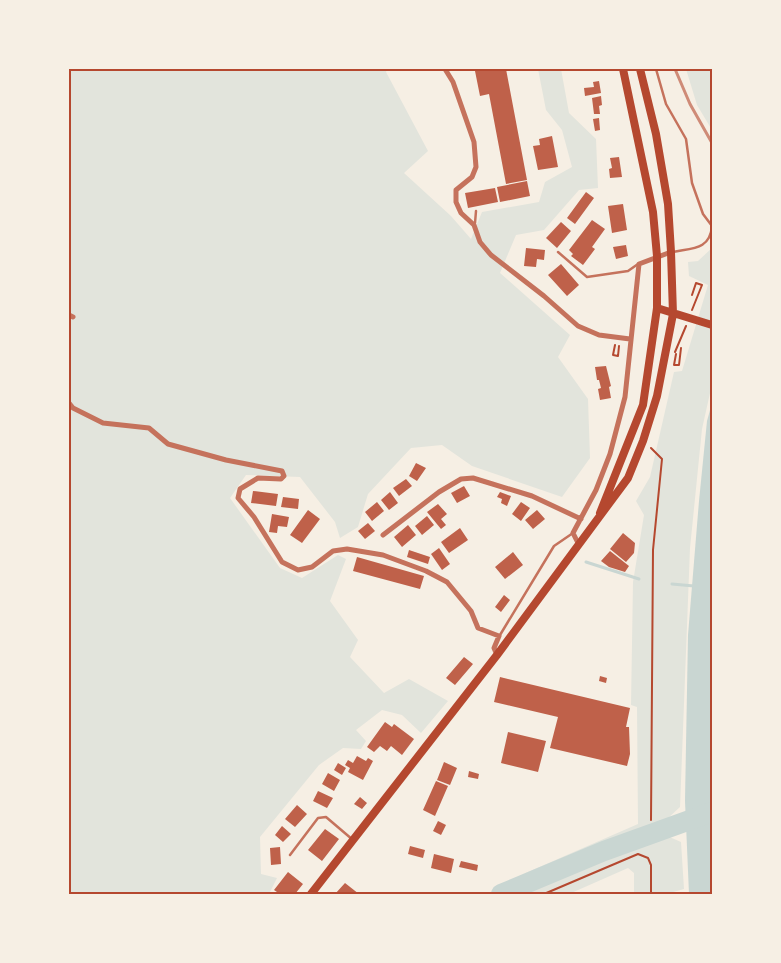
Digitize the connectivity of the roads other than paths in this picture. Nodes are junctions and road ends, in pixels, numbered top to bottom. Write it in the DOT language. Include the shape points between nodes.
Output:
graph roads {
  1 [pos="445,69"];
  2 [pos="623,69"];
  3 [pos="640,69"];
  4 [pos="656,69"];
  5 [pos="476,211"];
  6 [pos="474,225"];
  7 [pos="712,226"];
  8 [pos="558,252"];
  9 [pos="671,252"];
  10 [pos="657,256"];
  11 [pos="639,264"];
  12 [pos="657,308"];
  13 [pos="673,314"];
  14 [pos="712,325"];
  15 [pos="630,339"];
  16 [pos="69,403"];
  17 [pos="580,519"];
  18 [pos="596,524"];
  19 [pos="573,533"];
  20 [pos="384,536"];
  21 [pos="579,546"];
  22 [pos="499,636"];
  23 [pos="496,655"];
  24 [pos="354,840"];
  25 [pos="290,855"];
  26 [pos="311,894"];
  1 -- 6 [label="street" via="453,82 474,142 476,167 472,177 456,190 456,202 461,213"];
  2 -- 10 [label="highway" via="654,212"];
  3 -- 9 [label="highway" via="668,204"];
  4 -- 7 [label="lane" via="666,104 686,139 692,183"];
  5 -- 6 [label="lane"];
  6 -- 15 [label="street" via="480,242 491,255 578,326 599,334"];
  7 -- 9 [label="lane" via="711,236 703,246"];
  8 -- 11 [label="lane" via="587,277 628,271"];
  9 -- 10 [label="street"];
  9 -- 13 [label="highway"];
  10 -- 11 [label="street"];
  10 -- 12 [label="highway"];
  11 -- 15 [label="street"];
  12 -- 13 [label="highway"];
  12 -- 18 [label="highway" via="643,406"];
  13 -- 14 [label="highway"];
  13 -- 18 [label="highway" via="657,396 643,441 628,478"];
  15 -- 17 [label="street" via="625,397 610,454"];
  16 -- 22 [label="street" via="103,423 149,428 168,444 282,471 284,476 281,479 258,478 240,489 238,498 282,562 298,570 312,567 333,551 347,549 383,555 447,582 471,611 478,628"];
  17 -- 19 [label="street"];
  17 -- 20 [label="street" via="532,496 473,478 461,479 439,492"];
  18 -- 21 [label="highway"];
  19 -- 21 [label="street"];
  19 -- 22 [label="lane" via="554,546"];
  21 -- 23 [label="highway"];
  22 -- 23 [label="street" via="494,648"];
  23 -- 24 [label="highway"];
  24 -- 25 [label="lane" via="326,817 318,818"];
  24 -- 26 [label="highway"];
}
